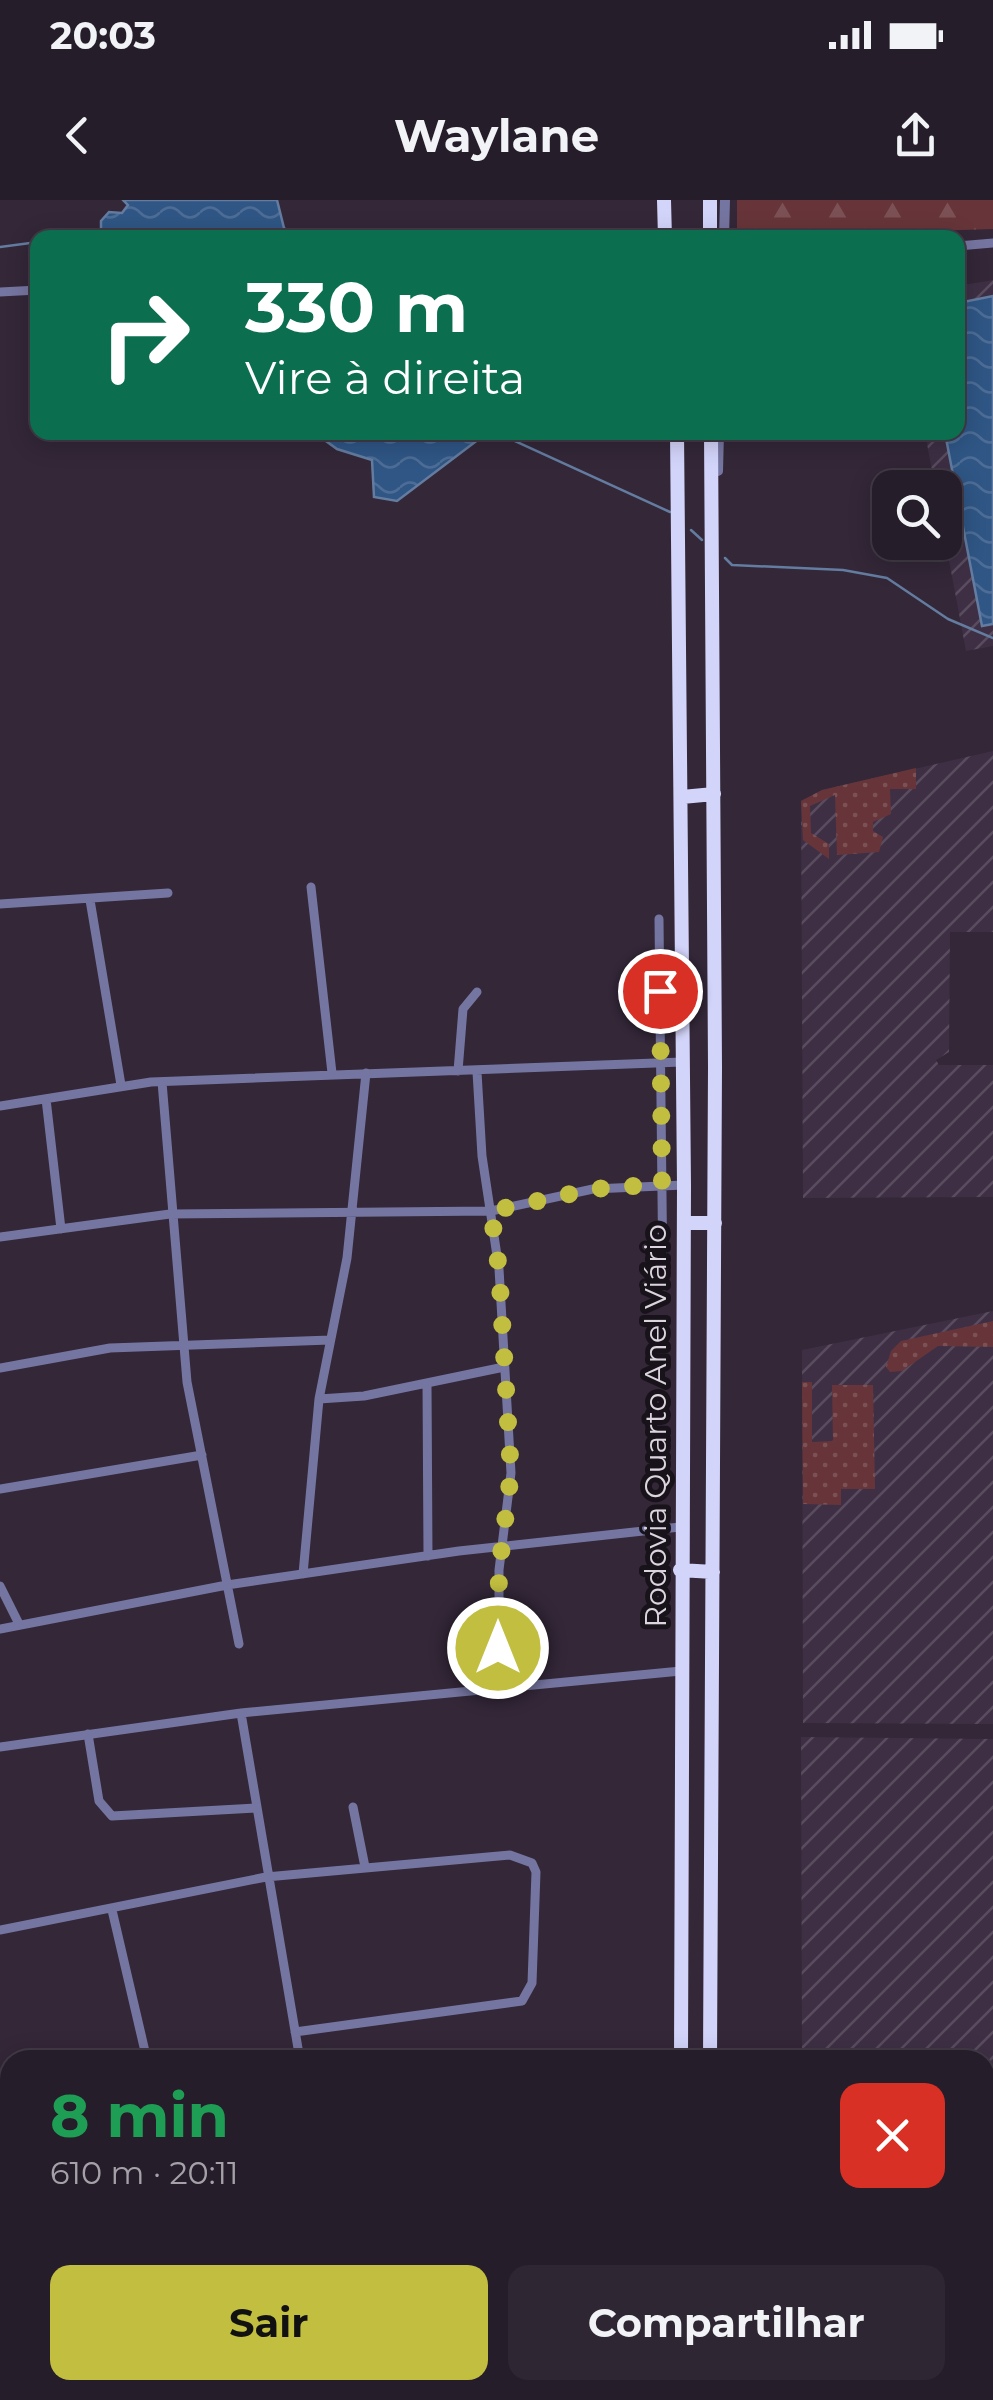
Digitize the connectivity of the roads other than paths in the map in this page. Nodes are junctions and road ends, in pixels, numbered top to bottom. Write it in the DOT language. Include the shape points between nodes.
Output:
graph roads {
  1 [pos="664,200"];
  2 [pos="710,200"];
  3 [pos="724,200"];
  4 [pos="665,230"];
  5 [pos="710,230"];
  6 [pos="724,230"];
  7 [pos="993,243"];
  8 [pos="965,245"];
  9 [pos="30,290"];
  10 [pos="0,292"];
  11 [pos="676,440"];
  12 [pos="711,440"];
  13 [pos="719,440"];
  14 [pos="712,562"];
  15 [pos="714,794"];
  16 [pos="682,798"];
  17 [pos="311,887"];
  18 [pos="168,893"];
  19 [pos="90,900"];
  20 [pos="0,904"];
  21 [pos="659,919"];
  22 [pos="477,992"];
  23 [pos="661,1062"];
  24 [pos="682,1062"];
  25 [pos="458,1071"];
  26 [pos="477,1072"];
  27 [pos="332,1073"];
  28 [pos="366,1074"];
  29 [pos="162,1082"];
  30 [pos="120,1086"];
  31 [pos="46,1099"];
  32 [pos="0,1106"];
  33 [pos="662,1184"];
  34 [pos="684,1186"];
  35 [pos="491,1211"];
  36 [pos="353,1212"];
  37 [pos="170,1214"];
  38 [pos="684,1223"];
  39 [pos="715,1223"];
  40 [pos="61,1229"];
  41 [pos="0,1237"];
  42 [pos="663,1287"];
  43 [pos="330,1340"];
  44 [pos="183,1344"];
  45 [pos="504,1367"];
  46 [pos="0,1368"];
  47 [pos="427,1383"];
  48 [pos="319,1399"];
  49 [pos="202,1455"];
  50 [pos="0,1488"];
  51 [pos="680,1528"];
  52 [pos="501,1545"];
  53 [pos="428,1556"];
  54 [pos="680,1570"];
  55 [pos="713,1572"];
  56 [pos="304,1574"];
  57 [pos="227,1585"];
  58 [pos="0,1586"];
  59 [pos="19,1624"];
  60 [pos="0,1628"];
  61 [pos="239,1644"];
  62 [pos="712,1658"];
  63 [pos="681,1671"];
  64 [pos="498,1689"];
  65 [pos="241,1713"];
  66 [pos="88,1734"];
  67 [pos="0,1747"];
  68 [pos="353,1807"];
  69 [pos="256,1808"];
  70 [pos="365,1866"];
  71 [pos="266,1876"];
  72 [pos="112,1910"];
  73 [pos="0,1930"];
  74 [pos="295,2032"];
  75 [pos="146,2050"];
  76 [pos="298,2050"];
  77 [pos="681,2050"];
  78 [pos="710,2050"];
  1 -- 4 [label="highway"];
  2 -- 5 [label="highway"];
  3 -- 6 [label="street"];
  7 -- 8 [label="street"];
  9 -- 10 [label="street"];
  11 -- 16 [label="highway, Rodovia Quarto Anel Viário"];
  12 -- 14 [label="highway, Rodovia Quarto Anel Viário"];
  13 -- 14 [label="street"];
  14 -- 15 [label="highway, Rodovia Quarto Anel Viário"];
  15 -- 16 [label="highway"];
  15 -- 39 [label="highway, Rodovia Quarto Anel Viário"];
  16 -- 24 [label="highway, Rodovia Quarto Anel Viário"];
  17 -- 27 [label="street"];
  18 -- 19 [label="street"];
  19 -- 20 [label="street"];
  19 -- 30 [label="street"];
  21 -- 23 [label="street"];
  22 -- 25 [label="street" via="463,1009"];
  23 -- 24 [label="street"];
  23 -- 26 [label="street"];
  23 -- 33 [label="street"];
  24 -- 34 [label="highway, Rodovia Quarto Anel Viário"];
  25 -- 26 [label="street"];
  25 -- 28 [label="street"];
  26 -- 35 [label="street"];
  27 -- 28 [label="street"];
  27 -- 29 [label="street"];
  28 -- 36 [label="street"];
  29 -- 30 [label="street"];
  29 -- 37 [label="street"];
  30 -- 31 [label="street"];
  31 -- 32 [label="street"];
  31 -- 40 [label="street"];
  33 -- 34 [label="street"];
  33 -- 35 [label="street" via="593,1189"];
  33 -- 42 [label="street"];
  34 -- 38 [label="highway, Rodovia Quarto Anel Viário"];
  35 -- 36 [label="street"];
  35 -- 45 [label="street"];
  36 -- 37 [label="street"];
  36 -- 43 [label="street"];
  37 -- 40 [label="street"];
  37 -- 44 [label="street"];
  38 -- 39 [label="highway"];
  38 -- 51 [label="highway, Rodovia Quarto Anel Viário"];
  39 -- 55 [label="highway, Rodovia Quarto Anel Viário"];
  40 -- 41 [label="street"];
  43 -- 44 [label="street"];
  43 -- 48 [label="street"];
  44 -- 46 [label="street"];
  44 -- 49 [label="street"];
  45 -- 47 [label="street"];
  45 -- 52 [label="street" via="511,1473"];
  47 -- 48 [label="street"];
  47 -- 53 [label="street"];
  48 -- 56 [label="street"];
  49 -- 50 [label="street"];
  49 -- 57 [label="street"];
  51 -- 52 [label="street"];
  51 -- 54 [label="highway, Rodovia Quarto Anel Viário"];
  52 -- 53 [label="street"];
  52 -- 64 [label="street"];
  53 -- 56 [label="street"];
  54 -- 55 [label="highway"];
  54 -- 63 [label="highway, Rodovia Quarto Anel Viário"];
  55 -- 62 [label="highway, Rodovia Quarto Anel Viário"];
  56 -- 57 [label="street"];
  57 -- 59 [label="street"];
  57 -- 61 [label="street"];
  58 -- 59 [label="street"];
  59 -- 60 [label="street"];
  62 -- 63 [label="highway"];
  62 -- 78 [label="highway, Rodovia Quarto Anel Viário"];
  63 -- 64 [label="street"];
  63 -- 77 [label="highway, Rodovia Quarto Anel Viário"];
  64 -- 65 [label="street"];
  65 -- 66 [label="street"];
  65 -- 69 [label="street"];
  66 -- 67 [label="street"];
  66 -- 69 [label="street" via="100,1801 112,1816"];
  68 -- 70 [label="street"];
  69 -- 71 [label="street"];
  70 -- 71 [label="street"];
  70 -- 74 [label="street" via="510,1855 532,1863 530,1990 511,2004"];
  71 -- 72 [label="street"];
  71 -- 74 [label="street"];
  72 -- 73 [label="street"];
  72 -- 75 [label="street"];
  74 -- 76 [label="street"];
}
